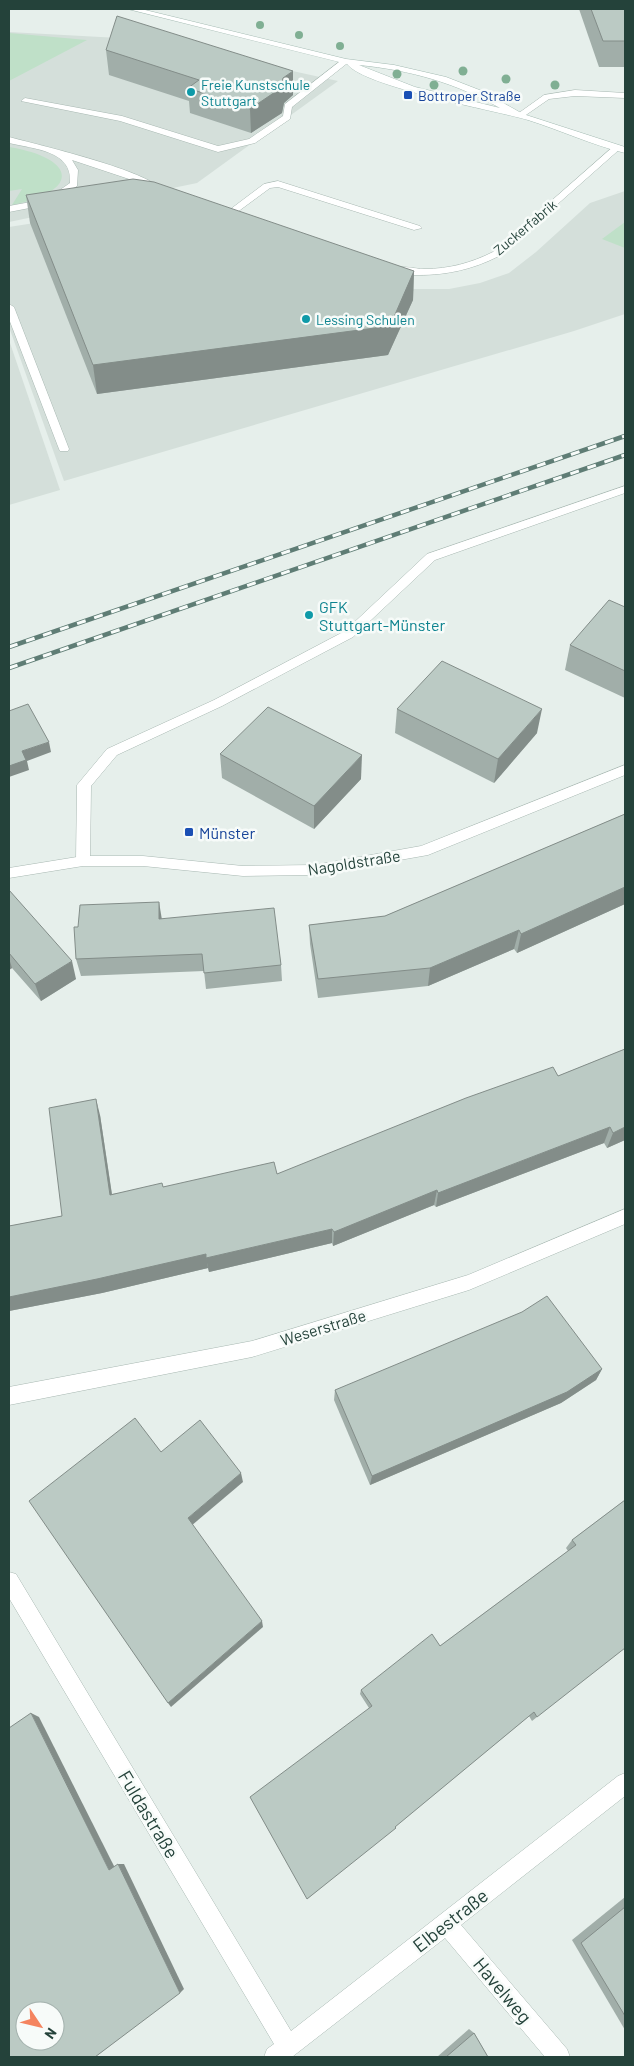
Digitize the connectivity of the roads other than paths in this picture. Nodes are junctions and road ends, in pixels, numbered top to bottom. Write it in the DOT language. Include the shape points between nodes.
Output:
graph roads {
  1 [pos="132,9"];
  2 [pos="346,61"];
  3 [pos="625,96"];
  4 [pos="25,101"];
  5 [pos="520,115"];
  6 [pos="9,140"];
  7 [pos="621,149"];
  8 [pos="61,153"];
  9 [pos="142,193"];
  10 [pos="66,200"];
  11 [pos="47,202"];
  12 [pos="9,208"];
  13 [pos="218,210"];
  14 [pos="417,228"];
  15 [pos="381,266"];
  16 [pos="9,307"];
  17 [pos="64,449"];
  18 [pos="625,489"];
  19 [pos="625,770"];
  20 [pos="83,861"];
  21 [pos="9,873"];
  22 [pos="625,1216"];
  23 [pos="9,1396"];
  24 [pos="9,1581"];
  25 [pos="625,1783"];
  26 [pos="446,1923"];
  27 [pos="282,2052"];
  28 [pos="559,2057"];
  1 -- 2 [label="street"];
  2 -- 4 [label="street" via="288,106 287,117 252,140 218,149 122,119"];
  2 -- 5 [label="street" via="368,74 413,89"];
  2 -- 5 [label="street" via="380,64 459,84"];
  3 -- 5 [label="street" via="575,93 547,97"];
  5 -- 7 [label="street"];
  6 -- 8 [label="street"];
  7 -- 15 [label="street, Zuckerfabrik" via="496,254 480,263 442,272 413,273"];
  8 -- 9 [label="street" via="144,181 164,192"];
  8 -- 11 [label="street" via="76,173 74,184"];
  10 -- 11 [label="street"];
  11 -- 12 [label="street"];
  13 -- 14 [label="street" via="234,216 267,186 278,184"];
  16 -- 17 [label="street"];
  18 -- 20 [label="street" via="431,557 349,634 218,703 112,752 84,785"];
  19 -- 20 [label="street, Nagoldstraße" via="423,851 315,870 243,871 143,861"];
  20 -- 21 [label="street, Nagoldstraße"];
  22 -- 23 [label="street, Weserstraße" via="469,1282 252,1349"];
  24 -- 27 [label="street, Fuldastraße"];
  25 -- 26 [label="street, Elbestraße"];
  26 -- 27 [label="street, Elbestraße"];
  26 -- 28 [label="street, Havelweg"];
}
